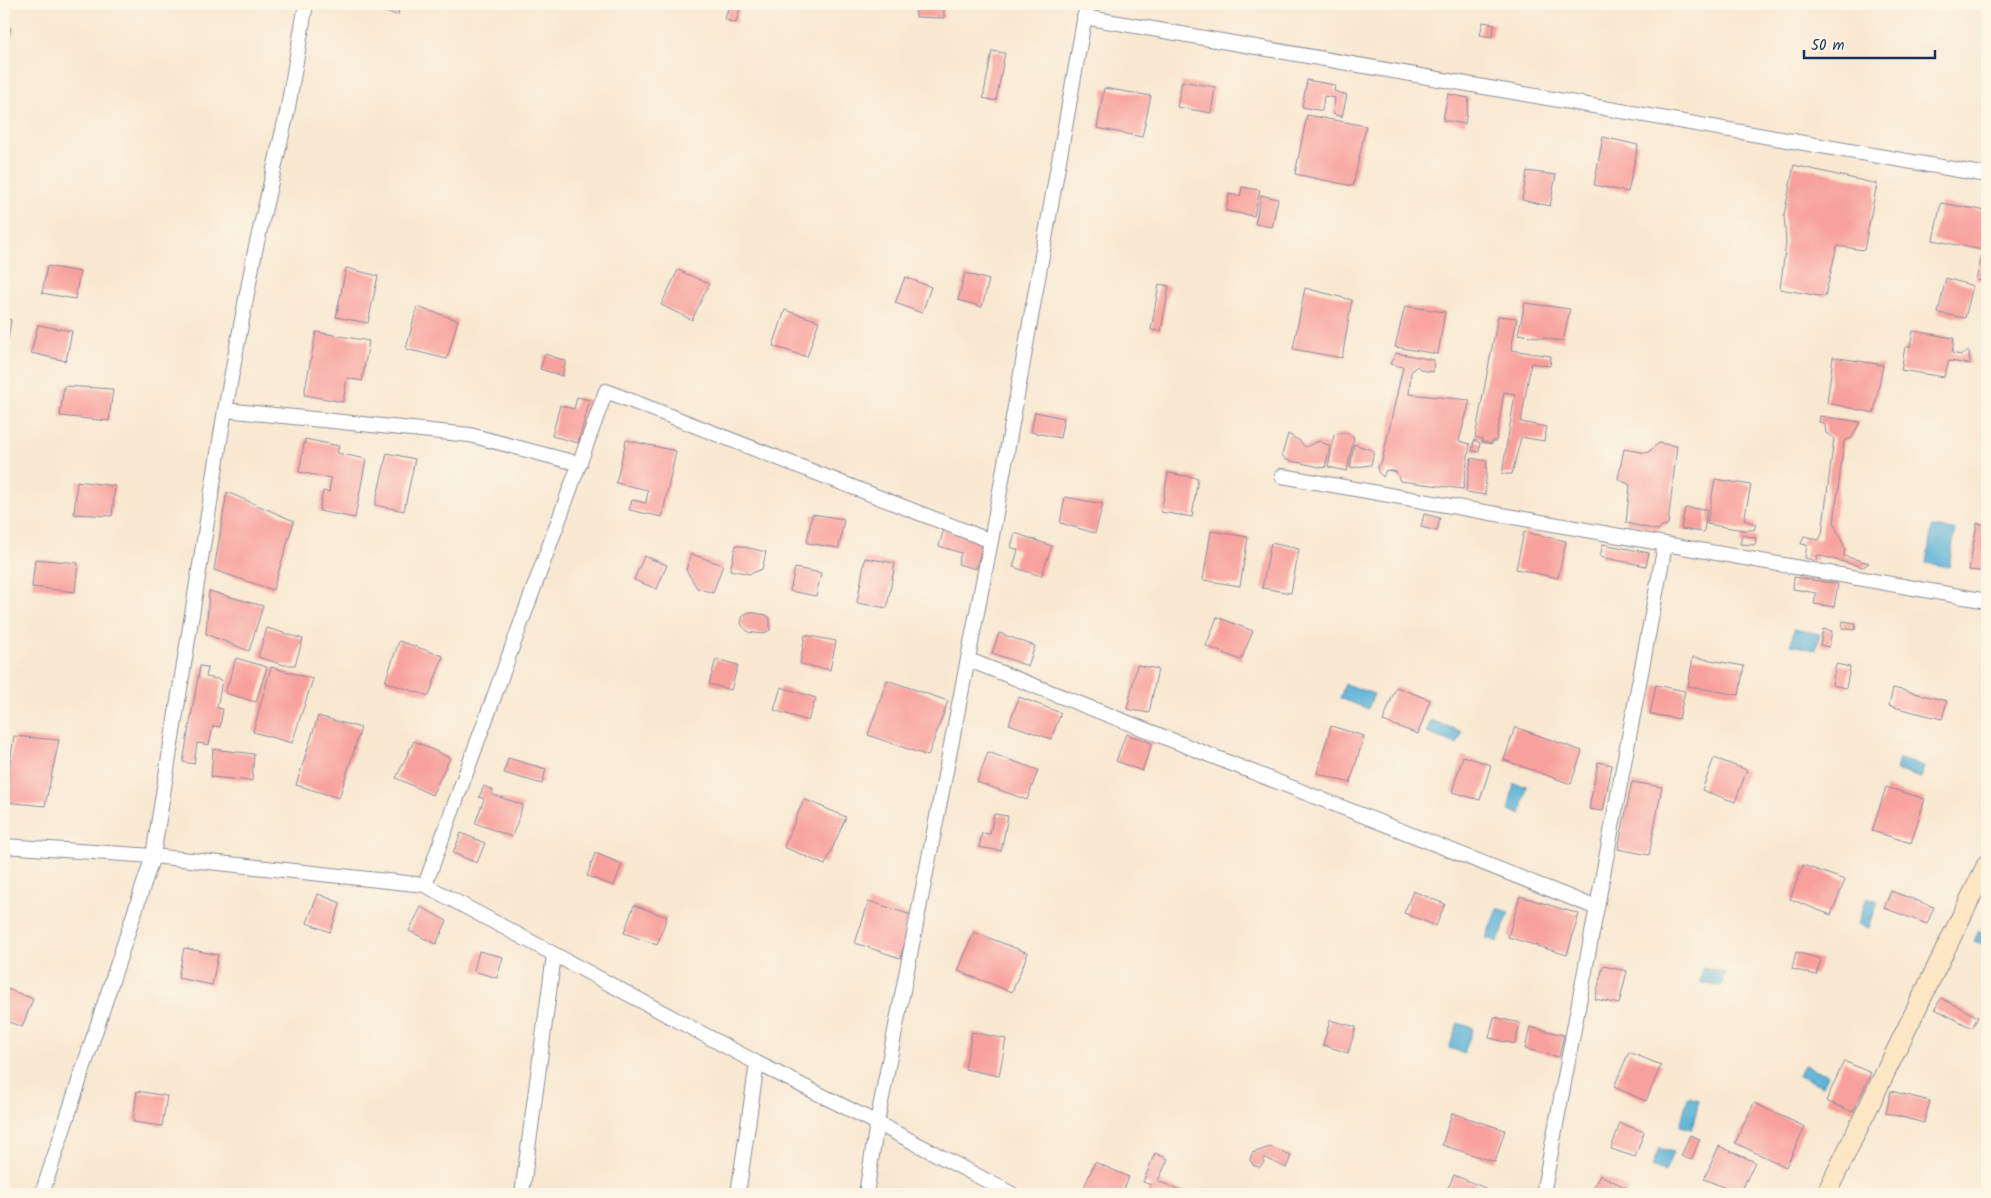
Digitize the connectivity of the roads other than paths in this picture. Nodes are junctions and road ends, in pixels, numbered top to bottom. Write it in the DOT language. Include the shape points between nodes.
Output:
graph roads {
  1 [pos="306,4"];
  2 [pos="1085,11"];
  3 [pos="1987,175"];
  4 [pos="225,410"];
  5 [pos="580,464"];
  6 [pos="1282,476"];
  7 [pos="991,541"];
  8 [pos="1665,546"];
  9 [pos="1987,601"];
  10 [pos="969,660"];
  11 [pos="4,846"];
  12 [pos="152,856"];
  13 [pos="1987,864"];
  14 [pos="425,885"];
  15 [pos="1597,908"];
  16 [pos="554,955"];
  17 [pos="757,1064"];
  18 [pos="877,1123"];
  19 [pos="42,1194"];
  20 [pos="522,1194"];
  21 [pos="738,1194"];
  22 [pos="866,1194"];
  23 [pos="1012,1194"];
  24 [pos="1543,1194"];
  25 [pos="1826,1194"];
  1 -- 4 [label="street" via="288,113 255,251"];
  2 -- 3 [label="street"];
  2 -- 7 [label="street"];
  4 -- 5 [label="street" via="470,435"];
  4 -- 12 [label="street"];
  5 -- 7 [label="street" via="606,390"];
  5 -- 14 [label="street"];
  6 -- 8 [label="street"];
  7 -- 10 [label="street"];
  8 -- 9 [label="street"];
  8 -- 15 [label="street"];
  10 -- 15 [label="street"];
  10 -- 18 [label="street"];
  11 -- 12 [label="street"];
  12 -- 14 [label="street"];
  12 -- 19 [label="street"];
  13 -- 25 [label="street"];
  14 -- 16 [label="street"];
  15 -- 24 [label="street"];
  16 -- 17 [label="street"];
  16 -- 20 [label="street"];
  17 -- 18 [label="street"];
  17 -- 21 [label="street"];
  18 -- 22 [label="street"];
  18 -- 23 [label="street"];
}
